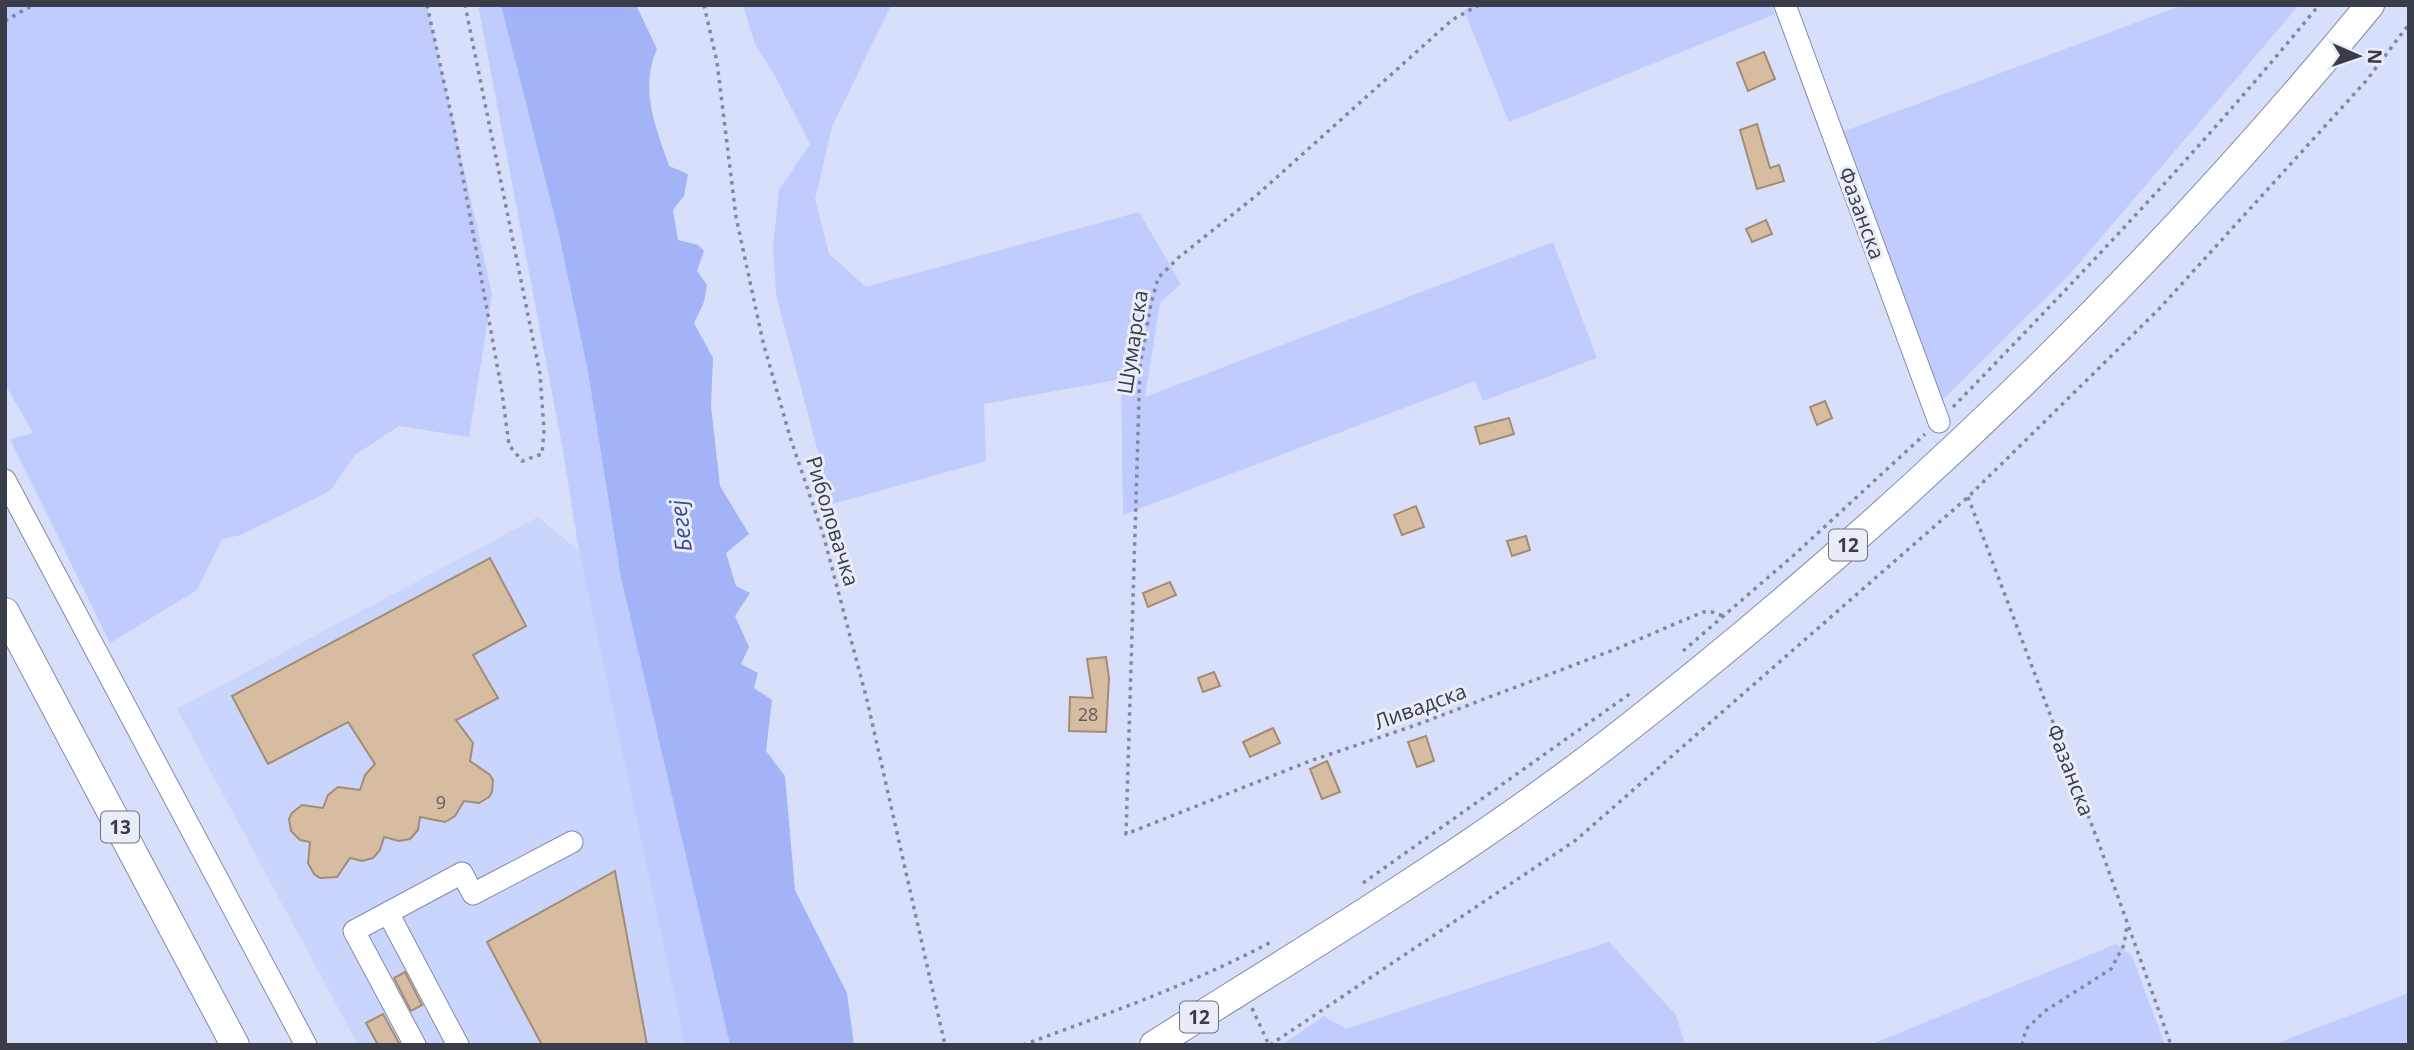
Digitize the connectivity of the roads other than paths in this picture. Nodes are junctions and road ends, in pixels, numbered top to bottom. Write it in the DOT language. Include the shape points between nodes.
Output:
graph roads {
  1 [pos="1785,5"];
  2 [pos="2370,5"];
  3 [pos="1939,422"];
  4 [pos="5,481"];
  5 [pos="5,612"];
  6 [pos="572,842"];
  7 [pos="388,913"];
  8 [pos="235,1045"];
  9 [pos="306,1045"];
  10 [pos="415,1045"];
  11 [pos="458,1045"];
  12 [pos="1154,1045"];
  1 -- 3 [label="street, Фазанска"];
  2 -- 12 [label="main road, 12" via="2246,152 2077,330 1979,427 1761,620 1616,737 1498,823"];
  4 -- 9 [label="street"];
  5 -- 8 [label="main road, 13"];
  6 -- 7 [label="street" via="473,894 462,873"];
  7 -- 10 [label="street" via="354,931"];
  7 -- 11 [label="street"];
}
